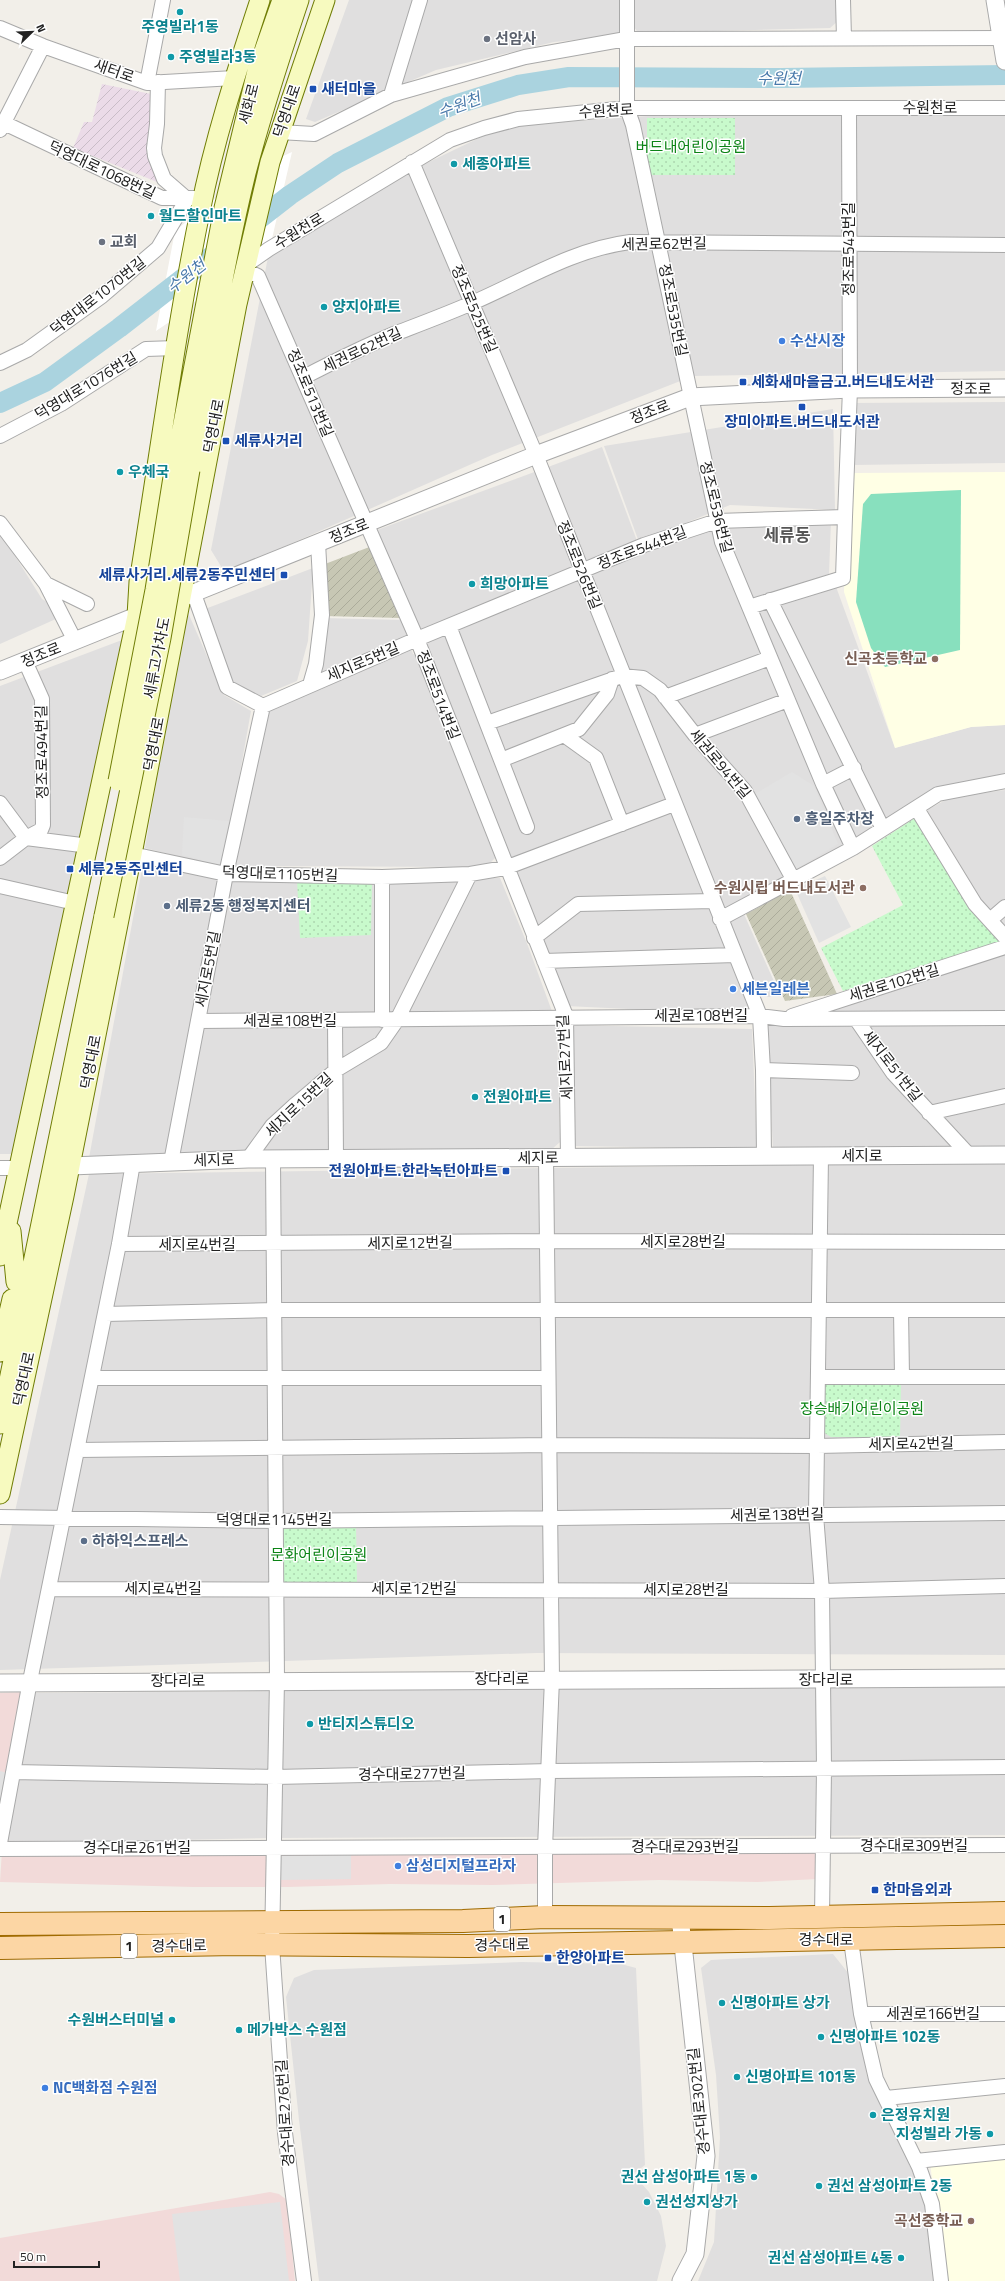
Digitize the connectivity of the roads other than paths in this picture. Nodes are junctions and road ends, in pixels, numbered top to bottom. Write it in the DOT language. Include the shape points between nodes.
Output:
graph roads {
  1 [pos="163,0"];
  2 [pos="260,0"];
  3 [pos="282,0"];
  4 [pos="300,0"];
  5 [pos="325,0"];
  6 [pos="420,0"];
  7 [pos="627,0"];
  8 [pos="844,0"];
  9 [pos="995,0"];
  10 [pos="0,28"];
  11 [pos="844,38"];
  12 [pos="627,44"];
  13 [pos="43,46"];
  14 [pos="1004,46"];
  15 [pos="234,78"];
  16 [pos="153,83"];
  17 [pos="392,95"];
  18 [pos="627,107"];
  19 [pos="1005,108"];
  20 [pos="849,110"];
  21 [pos="2,126"];
  22 [pos="279,132"];
  23 [pos="412,162"];
  24 [pos="246,173"];
  25 [pos="236,189"];
  26 [pos="197,201"];
  27 [pos="224,208"];
  28 [pos="660,243"];
  29 [pos="849,244"];
  30 [pos="1005,245"];
  31 [pos="239,269"];
  32 [pos="472,304"];
  33 [pos="182,309"];
  34 [pos="176,348"];
  35 [pos="0,363"];
  36 [pos="304,377"];
  37 [pos="1005,388"];
  38 [pos="850,389"];
  39 [pos="690,398"];
  40 [pos="0,436"];
  41 [pos="536,455"];
  42 [pos="182,471"];
  43 [pos="845,517"];
  44 [pos="717,521"];
  45 [pos="366,524"];
  46 [pos="2,529"];
  47 [pos="318,544"];
  48 [pos="582,572"];
  49 [pos="46,584"];
  50 [pos="188,597"];
  51 [pos="770,600"];
  52 [pos="87,604"];
  53 [pos="749,606"];
  54 [pos="322,615"];
  55 [pos="137,616"];
  56 [pos="450,626"];
  57 [pos="416,639"];
  58 [pos="75,641"];
  59 [pos="770,658"];
  60 [pos="25,661"];
  61 [pos="0,671"];
  62 [pos="617,677"];
  63 [pos="310,685"];
  64 [pos="665,697"];
  65 [pos="788,700"];
  66 [pos="263,706"];
  67 [pos="487,723"];
  68 [pos="564,735"];
  69 [pos="695,735"];
  70 [pos="502,760"];
  71 [pos="854,768"];
  72 [pos="1005,781"];
  73 [pos="823,784"];
  74 [pos="0,803"];
  75 [pos="674,804"];
  76 [pos="917,809"];
  77 [pos="622,824"];
  78 [pos="527,827"];
  79 [pos="883,829"];
  80 [pos="26,838"];
  81 [pos="88,846"];
  82 [pos="853,848"];
  83 [pos="132,854"];
  84 [pos="0,858"];
  85 [pos="505,868"];
  86 [pos="226,874"];
  87 [pos="470,874"];
  88 [pos="382,877"];
  89 [pos="793,879"];
  90 [pos="0,886"];
  91 [pos="713,901"];
  92 [pos="75,903"];
  93 [pos="1005,907"];
  94 [pos="98,914"];
  95 [pos="720,919"];
  96 [pos="990,920"];
  97 [pos="1005,937"];
  98 [pos="534,938"];
  99 [pos="1005,947"];
  100 [pos="735,955"];
  101 [pos="544,961"];
  102 [pos="566,1016"];
  103 [pos="760,1016"];
  104 [pos="1005,1018"];
  105 [pos="784,1019"];
  106 [pos="856,1019"];
  107 [pos="335,1020"];
  108 [pos="382,1020"];
  109 [pos="397,1020"];
  110 [pos="198,1021"];
  111 [pos="336,1070"];
  112 [pos="763,1070"];
  113 [pos="852,1073"];
  114 [pos="1005,1096"];
  115 [pos="928,1113"];
  116 [pos="969,1155"];
  117 [pos="1005,1155"];
  118 [pos="764,1156"];
  119 [pos="821,1156"];
  120 [pos="568,1157"];
  121 [pos="546,1158"];
  122 [pos="248,1159"];
  123 [pos="273,1159"];
  124 [pos="336,1159"];
  125 [pos="171,1162"];
  126 [pos="133,1163"];
  127 [pos="70,1166"];
  128 [pos="0,1168"];
  129 [pos="19,1168"];
  130 [pos="9,1214"];
  131 [pos="57,1225"];
  132 [pos="547,1241"];
  133 [pos="1005,1242"];
  134 [pos="820,1243"];
  135 [pos="120,1244"];
  136 [pos="274,1245"];
  137 [pos="0,1256"];
  138 [pos="22,1283"];
  139 [pos="275,1310"];
  140 [pos="548,1310"];
  141 [pos="819,1310"];
  142 [pos="901,1310"];
  143 [pos="1005,1310"];
  144 [pos="105,1314"];
  145 [pos="0,1352"];
  146 [pos="818,1377"];
  147 [pos="902,1377"];
  148 [pos="1005,1377"];
  149 [pos="92,1378"];
  150 [pos="276,1378"];
  151 [pos="548,1378"];
  152 [pos="0,1424"];
  153 [pos="1005,1442"];
  154 [pos="548,1446"];
  155 [pos="817,1446"];
  156 [pos="276,1449"];
  157 [pos="77,1450"];
  158 [pos="0,1494"];
  159 [pos="1005,1513"];
  160 [pos="816,1515"];
  161 [pos="0,1517"];
  162 [pos="549,1517"];
  163 [pos="63,1519"];
  164 [pos="277,1521"];
  165 [pos="1005,1586"];
  166 [pos="49,1589"];
  167 [pos="551,1589"];
  168 [pos="277,1590"];
  169 [pos="822,1591"];
  170 [pos="1005,1678"];
  171 [pos="552,1679"];
  172 [pos="277,1680"];
  173 [pos="823,1680"];
  174 [pos="30,1682"];
  175 [pos="0,1683"];
  176 [pos="1005,1767"];
  177 [pos="824,1769"];
  178 [pos="550,1771"];
  179 [pos="13,1772"];
  180 [pos="275,1777"];
  181 [pos="0,1843"];
  182 [pos="1005,1845"];
  183 [pos="824,1846"];
  184 [pos="273,1848"];
  185 [pos="545,1848"];
  186 [pos="0,1849"];
  187 [pos="1005,1913"];
  188 [pos="545,1916"];
  189 [pos="680,1917"];
  190 [pos="822,1917"];
  191 [pos="0,1924"];
  192 [pos="271,1934"];
  193 [pos="1005,1936"];
  194 [pos="682,1940"];
  195 [pos="851,1940"];
  196 [pos="0,1948"];
  197 [pos="861,2014"];
  198 [pos="1005,2014"];
  199 [pos="1005,2086"];
  200 [pos="886,2098"];
  201 [pos="1005,2152"];
  202 [pos="916,2161"];
  203 [pos="304,2281"];
  204 [pos="681,2281"];
  205 [pos="941,2281"];
  1 -- 16 [label="street"];
  2 -- 15 [label="main road"];
  3 -- 25 [label="main road, 세화로" via="257,71"];
  4 -- 24 [label="main road, 세화로" via="274,76"];
  5 -- 22 [label="main road, 덕영대로"];
  6 -- 17 [label="street"];
  7 -- 12 [label="street, 정조로535번길"];
  8 -- 11 [label="street"];
  9 -- 14 [label="street"];
  10 -- 13 [label="street, 새터로"];
  11 -- 12 [label="street"];
  11 -- 14 [label="street"];
  12 -- 17 [label="street" via="526,57"];
  12 -- 18 [label="street, 정조로535번길"];
  13 -- 16 [label="street, 새터로"];
  13 -- 21 [label="street"];
  15 -- 16 [label="street, 새터로"];
  15 -- 26 [label="main road"];
  16 -- 26 [label="street" via="157,124 155,156 164,179"];
  17 -- 22 [label="street" via="314,134"];
  18 -- 20 [label="street, 수원천로"];
  18 -- 23 [label="street, 수원천로" via="518,119 450,140"];
  18 -- 28 [label="street, 정조로535번길"];
  19 -- 20 [label="street, 수원천로" via="911,107"];
  20 -- 29 [label="street, 정조로543번길"];
  21 -- 26 [label="street, 덕영대로1068번길" via="162,198"];
  22 -- 31 [label="main road, 덕영대로"];
  23 -- 31 [label="street, 수원천로"];
  23 -- 32 [label="street, 정조로525번길"];
  24 -- 25 [label="main road, 덕영대로"];
  25 -- 27 [label="main road, 덕영대로"];
  25 -- 31 [label="main road"];
  26 -- 33 [label="main road"];
  26 -- 35 [label="street, 덕영대로1070번길" via="158,248 102,296 27,350"];
  27 -- 33 [label="main road"];
  27 -- 42 [label="main road, 덕영대로" via="207,292"];
  28 -- 29 [label="street, 세권로62번길"];
  28 -- 32 [label="street, 세권로62번길" via="616,244 585,252"];
  28 -- 39 [label="street, 정조로535번길"];
  29 -- 30 [label="street, 세권로62번길"];
  29 -- 38 [label="street, 정조로543번길"];
  31 -- 36 [label="street, 정조로513번길" via="258,276"];
  31 -- 42 [label="main road, 덕영대로"];
  31 -- 50 [label="main road, 덕영대로" via="237,304"];
  32 -- 36 [label="street, 세권로62번길" via="347,354"];
  32 -- 41 [label="street, 정조로525번길"];
  33 -- 34 [label="main road"];
  34 -- 40 [label="street, 덕영대로1076번길" via="146,349 60,404"];
  34 -- 55 [label="main road" via="139,582"];
  36 -- 45 [label="street, 정조로513번길"];
  37 -- 38 [label="street, 정조로"];
  38 -- 39 [label="street, 정조로"];
  38 -- 43 [label="street"];
  39 -- 41 [label="street, 정조로"];
  39 -- 44 [label="street, 정조로536번길"];
  41 -- 45 [label="street, 정조로"];
  41 -- 48 [label="street, 정조로526번길"];
  42 -- 94 [label="main road, 세류고가차도, bridge" via="155,590"];
  43 -- 44 [label="street, 정조로544번길"];
  43 -- 51 [label="street" via="843,578"];
  44 -- 48 [label="street, 정조로544번길" via="644,545"];
  44 -- 53 [label="street, 정조로536번길" via="722,542"];
  45 -- 47 [label="street, 정조로"];
  45 -- 57 [label="street, 정조로514번길"];
  46 -- 49 [label="street"];
  47 -- 50 [label="street, 정조로"];
  47 -- 54 [label="street, 정조로"];
  48 -- 56 [label="street, 정조로544번길"];
  48 -- 62 [label="street, 정조로526번길"];
  49 -- 52 [label="street"];
  49 -- 58 [label="street"];
  50 -- 55 [label="street, 정조로"];
  50 -- 66 [label="street" via="227,687"];
  50 -- 83 [label="main road, 덕영대로"];
  51 -- 53 [label="street"];
  51 -- 71 [label="street"];
  53 -- 59 [label="street, 정조로536번길"];
  54 -- 63 [label="street, 세지로5번길" via="316,664"];
  55 -- 58 [label="street, 정조로"];
  55 -- 81 [label="main road"];
  56 -- 57 [label="street, 정조로544번길"];
  56 -- 67 [label="street"];
  57 -- 63 [label="street, 세지로5번길"];
  57 -- 85 [label="street, 정조로514번길"];
  58 -- 60 [label="street, 정조로"];
  59 -- 64 [label="street"];
  59 -- 65 [label="street, 정조로536번길"];
  60 -- 61 [label="street, 정조로"];
  60 -- 80 [label="street, 정조로494번길" via="42,699 43,825 41,830"];
  62 -- 64 [label="street, 세권로94번길" via="643,678 660,690"];
  62 -- 67 [label="street"];
  62 -- 68 [label="street" via="579,729"];
  62 -- 75 [label="street, 정조로526번길"];
  63 -- 66 [label="street, 세지로5번길"];
  64 -- 69 [label="street, 세권로94번길"];
  65 -- 69 [label="street"];
  65 -- 73 [label="street, 정조로536번길"];
  66 -- 86 [label="street, 세지로5번길"];
  67 -- 70 [label="street"];
  68 -- 70 [label="street"];
  68 -- 77 [label="street" via="596,758"];
  69 -- 89 [label="street, 세권로94번길" via="746,791"];
  70 -- 78 [label="street"];
  71 -- 73 [label="street"];
  71 -- 79 [label="street"];
  72 -- 76 [label="street" via="938,794"];
  73 -- 82 [label="street, 정조로536번길"];
  74 -- 80 [label="street"];
  75 -- 77 [label="street, 덕영대로1105번길"];
  75 -- 91 [label="street, 정조로526번길"];
  76 -- 79 [label="street"];
  76 -- 96 [label="street" via="975,904"];
  77 -- 85 [label="street, 덕영대로1105번길"];
  79 -- 82 [label="street"];
  80 -- 81 [label="street"];
  80 -- 84 [label="street"];
  81 -- 92 [label="main road"];
  82 -- 89 [label="street"];
  83 -- 86 [label="street, 덕영대로1105번길"];
  83 -- 127 [label="main road, 덕영대로"];
  85 -- 87 [label="street, 덕영대로1105번길"];
  85 -- 98 [label="street, 세지로27번길"];
  86 -- 88 [label="street, 덕영대로1105번길"];
  86 -- 110 [label="street, 세지로5번길"];
  87 -- 88 [label="street, 덕영대로1105번길"];
  87 -- 109 [label="street"];
  88 -- 108 [label="street"];
  89 -- 95 [label="street"];
  90 -- 92 [label="street"];
  91 -- 95 [label="street, 정조로526번길"];
  91 -- 98 [label="street" via="578,904"];
  92 -- 129 [label="main road"];
  93 -- 96 [label="street"];
  94 -- 138 [label="main road, 덕영대로"];
  95 -- 100 [label="street, 정조로526번길"];
  96 -- 97 [label="street"];
  98 -- 101 [label="street, 세지로27번길"];
  99 -- 105 [label="street, 세권로102번길"];
  100 -- 101 [label="street"];
  100 -- 103 [label="street, 정조로526번길"];
  101 -- 102 [label="street, 세지로27번길"];
  102 -- 103 [label="street, 세권로108번길"];
  102 -- 109 [label="street, 세권로108번길"];
  102 -- 120 [label="street, 세지로27번길"];
  103 -- 105 [label="street, 세권로108번길"];
  103 -- 112 [label="street, 정조로526번길"];
  104 -- 106 [label="street, 세권로108번길"];
  105 -- 106 [label="street, 세권로108번길"];
  106 -- 115 [label="street, 세지로51번길" via="894,1073"];
  107 -- 108 [label="street, 세권로108번길"];
  107 -- 110 [label="street, 세권로108번길"];
  107 -- 111 [label="street, 세지로15번길"];
  108 -- 109 [label="street, 세권로108번길"];
  109 -- 111 [label="street, 세지로15번길" via="381,1043"];
  110 -- 125 [label="street, 세지로5번길"];
  111 -- 122 [label="street, 세지로15번길" via="272,1126"];
  111 -- 124 [label="street, 세지로15번길"];
  112 -- 113 [label="street"];
  112 -- 118 [label="street, 정조로526번길"];
  114 -- 115 [label="street, 세지로51번길"];
  115 -- 116 [label="street, 세지로51번길"];
  116 -- 117 [label="street, 세지로"];
  116 -- 119 [label="street, 세지로"];
  118 -- 119 [label="street, 세지로"];
  118 -- 120 [label="street, 세지로"];
  119 -- 134 [label="street"];
  120 -- 121 [label="street, 세지로"];
  121 -- 124 [label="street, 세지로"];
  121 -- 132 [label="street"];
  122 -- 123 [label="street, 세지로"];
  122 -- 125 [label="street, 세지로"];
  123 -- 124 [label="street, 세지로"];
  123 -- 136 [label="street"];
  125 -- 126 [label="street, 세지로"];
  126 -- 127 [label="street, 세지로"];
  126 -- 135 [label="street"];
  127 -- 131 [label="main road, 덕영대로"];
  128 -- 129 [label="street"];
  129 -- 130 [label="main road"];
  130 -- 137 [label="main road"];
  130 -- 138 [label="main road"];
  131 -- 138 [label="main road"];
  131 -- 158 [label="main road, 덕영대로"];
  132 -- 134 [label="street, 세지로28번길"];
  132 -- 136 [label="street, 세지로12번길"];
  132 -- 140 [label="street"];
  133 -- 134 [label="street"];
  134 -- 141 [label="street"];
  135 -- 136 [label="street, 세지로4번길"];
  135 -- 144 [label="street"];
  136 -- 139 [label="street"];
  138 -- 145 [label="main road, 덕영대로"];
  138 -- 152 [label="main road, 덕영대로"];
  139 -- 140 [label="street"];
  139 -- 144 [label="street"];
  139 -- 150 [label="street"];
  140 -- 141 [label="street"];
  140 -- 151 [label="street"];
  141 -- 142 [label="street"];
  141 -- 146 [label="street"];
  142 -- 143 [label="street"];
  142 -- 147 [label="street"];
  144 -- 149 [label="street"];
  146 -- 147 [label="street"];
  146 -- 155 [label="street"];
  147 -- 148 [label="street"];
  149 -- 150 [label="street"];
  149 -- 157 [label="street"];
  150 -- 151 [label="street"];
  150 -- 156 [label="street"];
  151 -- 154 [label="street"];
  153 -- 155 [label="street, 세지로42번길"];
  154 -- 155 [label="street"];
  154 -- 156 [label="street"];
  154 -- 162 [label="street"];
  155 -- 160 [label="street"];
  156 -- 157 [label="street"];
  156 -- 164 [label="street"];
  157 -- 163 [label="street"];
  159 -- 160 [label="street, 세권로138번길"];
  160 -- 162 [label="street, 세권로138번길"];
  160 -- 169 [label="street"];
  161 -- 163 [label="street, 덕영대로1145번길"];
  162 -- 164 [label="street, 덕영대로1145번길"];
  162 -- 167 [label="street"];
  163 -- 164 [label="street, 덕영대로1145번길"];
  163 -- 166 [label="street"];
  164 -- 168 [label="street"];
  165 -- 169 [label="street"];
  166 -- 168 [label="street, 세지로4번길"];
  166 -- 174 [label="street"];
  167 -- 168 [label="street, 세지로12번길"];
  167 -- 169 [label="street, 세지로28번길"];
  167 -- 171 [label="street"];
  168 -- 172 [label="street"];
  169 -- 173 [label="street"];
  170 -- 173 [label="street, 장다리로"];
  171 -- 172 [label="street, 장다리로"];
  171 -- 173 [label="street, 장다리로"];
  171 -- 178 [label="street"];
  172 -- 174 [label="street, 장다리로"];
  172 -- 180 [label="street"];
  173 -- 177 [label="street"];
  174 -- 175 [label="street, 장다리로"];
  174 -- 179 [label="street"];
  176 -- 177 [label="street"];
  177 -- 178 [label="street"];
  177 -- 183 [label="street"];
  178 -- 180 [label="street, 경수대로277번길"];
  178 -- 185 [label="street"];
  179 -- 180 [label="street"];
  179 -- 181 [label="street"];
  180 -- 184 [label="street"];
  182 -- 183 [label="street, 경수대로309번길"];
  183 -- 185 [label="street, 경수대로293번길"];
  183 -- 190 [label="street"];
  184 -- 185 [label="street"];
  184 -- 186 [label="street, 경수대로261번길"];
  184 -- 192 [label="street"];
  185 -- 188 [label="street"];
  187 -- 190 [label="main road, 경수대로 / 1"];
  188 -- 189 [label="main road, 경수대로 / 1"];
  188 -- 192 [label="main road, 경수대로 / 1"];
  189 -- 190 [label="main road, 경수대로 / 1"];
  189 -- 194 [label="street, 경수대로302번길"];
  191 -- 192 [label="main road, 경수대로 / 1"];
  192 -- 194 [label="main road, 경수대로 / 1" via="468,1946"];
  192 -- 196 [label="main road, 경수대로 / 1"];
  192 -- 203 [label="street, 경수대로276번길" via="285,2133"];
  193 -- 195 [label="main road, 경수대로 / 1" via="961,1935"];
  194 -- 195 [label="main road, 경수대로 / 1"];
  194 -- 204 [label="street, 경수대로302번길" via="706,2156 695,2254"];
  195 -- 197 [label="street"];
  197 -- 198 [label="street, 세권로166번길"];
  197 -- 200 [label="street" via="876,2079"];
  199 -- 200 [label="street"];
  200 -- 202 [label="street"];
  201 -- 202 [label="street"];
  202 -- 205 [label="street" via="932,2204"];
}
